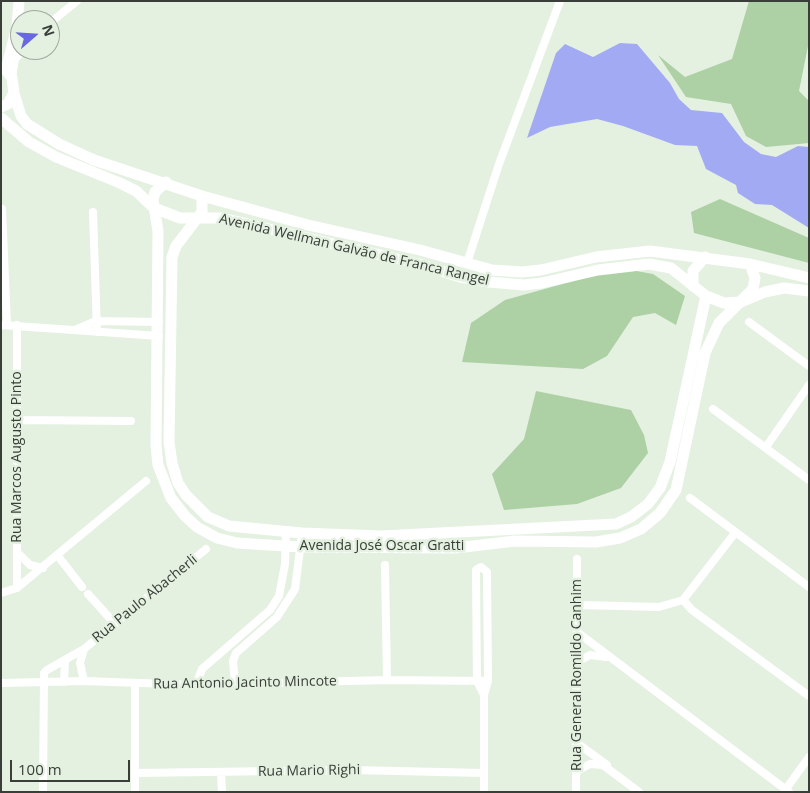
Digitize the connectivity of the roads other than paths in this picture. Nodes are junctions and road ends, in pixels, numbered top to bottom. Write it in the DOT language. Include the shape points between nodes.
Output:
graph roads {
  1 [pos="77,1"];
  2 [pos="560,1"];
  3 [pos="60,15"];
  4 [pos="10,60"];
  5 [pos="14,60"];
  6 [pos="7,72"];
  7 [pos="14,94"];
  8 [pos="1,107"];
  9 [pos="1,118"];
  10 [pos="166,182"];
  11 [pos="202,196"];
  12 [pos="154,208"];
  13 [pos="2,209"];
  14 [pos="93,212"];
  15 [pos="198,217"];
  16 [pos="705,257"];
  17 [pos="467,263"];
  18 [pos="750,264"];
  19 [pos="809,278"];
  20 [pos="693,286"];
  21 [pos="809,291"];
  22 [pos="706,296"];
  23 [pos="741,302"];
  24 [pos="96,321"];
  25 [pos="159,322"];
  26 [pos="749,322"];
  27 [pos="4,325"];
  28 [pos="17,326"];
  29 [pos="75,330"];
  30 [pos="97,332"];
  31 [pos="159,336"];
  32 [pos="809,366"];
  33 [pos="809,385"];
  34 [pos="713,409"];
  35 [pos="17,420"];
  36 [pos="131,421"];
  37 [pos="766,447"];
  38 [pos="809,480"];
  39 [pos="146,481"];
  40 [pos="690,498"];
  41 [pos="286,532"];
  42 [pos="302,533"];
  43 [pos="736,533"];
  44 [pos="285,545"];
  45 [pos="301,547"];
  46 [pos="206,549"];
  47 [pos="17,552"];
  48 [pos="58,556"];
  49 [pos="577,559"];
  50 [pos="385,565"];
  51 [pos="43,568"];
  52 [pos="82,587"];
  53 [pos="809,587"];
  54 [pos="17,588"];
  55 [pos="1,593"];
  56 [pos="88,594"];
  57 [pos="683,600"];
  58 [pos="578,605"];
  59 [pos="115,624"];
  60 [pos="576,632"];
  61 [pos="84,649"];
  62 [pos="608,657"];
  63 [pos="65,660"];
  64 [pos="577,662"];
  65 [pos="387,680"];
  66 [pos="84,681"];
  67 [pos="477,681"];
  68 [pos="488,681"];
  69 [pos="42,682"];
  70 [pos="64,682"];
  71 [pos="1,683"];
  72 [pos="135,684"];
  73 [pos="236,684"];
  74 [pos="196,685"];
  75 [pos="484,695"];
  76 [pos="809,696"];
  77 [pos="577,743"];
  78 [pos="809,757"];
  79 [pos="577,771"];
  80 [pos="135,773"];
  81 [pos="221,773"];
  82 [pos="484,773"];
  83 [pos="616,774"];
  84 [pos="787,790"];
  85 [pos="43,792"];
  86 [pos="134,792"];
  87 [pos="222,792"];
  88 [pos="484,792"];
  89 [pos="576,792"];
  90 [pos="639,792"];
  1 -- 3 [label="street"];
  2 -- 17 [label="street" via="499,164"];
  4 -- 6 [label="street"];
  5 -- 6 [label="street"];
  6 -- 7 [label="street, Avenida Wellman Galvão de Franca Rangel"];
  7 -- 8 [label="street" via="8,104"];
  7 -- 10 [label="street, Avenida Wellman Galvão de Franca Rangel" via="21,116 28,124 59,144 94,160"];
  9 -- 12 [label="street, Avenida Wellman Galvão de Franca Rangel" via="29,142 136,191"];
  10 -- 11 [label="street, Avenida Wellman Galvão de Franca Rangel"];
  10 -- 12 [label="street" via="155,192"];
  11 -- 15 [label="street" via="203,208"];
  11 -- 17 [label="street, Avenida Wellman Galvão de Franca Rangel"];
  12 -- 15 [label="street, Avenida Wellman Galvão de Franca Rangel" via="180,218"];
  12 -- 25 [label="street, Avenida José Oscar Gratti" via="158,231"];
  13 -- 27 [label="street"];
  14 -- 24 [label="street"];
  15 -- 20 [label="street, Avenida Wellman Galvão de Franca Rangel" via="222,218 489,282 524,286 542,284 598,270 649,264 671,268"];
  15 -- 41 [label="street, Avenida José Oscar Gratti" via="176,246 172,258 169,442 172,463 186,496 208,517 228,526"];
  16 -- 17 [label="street, Avenida Wellman Galvão de Franca Rangel" via="650,250 522,272 492,270"];
  16 -- 18 [label="street, Avenida Wellman Galvão de Franca Rangel"];
  16 -- 20 [label="street" via="694,271"];
  18 -- 19 [label="street, Avenida Wellman Galvão de Franca Rangel"];
  18 -- 23 [label="street" via="754,283"];
  20 -- 22 [label="street, Avenida Wellman Galvão de Franca Rangel"];
  21 -- 23 [label="street, Avenida Wellman Galvão de Franca Rangel" via="784,288"];
  22 -- 23 [label="street, Avenida Wellman Galvão de Franca Rangel" via="724,303"];
  22 -- 42 [label="street, Avenida José Oscar Gratti" via="670,462 660,488 648,504 631,517 616,524 593,527 380,536"];
  23 -- 45 [label="street, Avenida José Oscar Gratti" via="719,322 708,344 676,490 660,513 641,529 620,538 596,542 535,540 456,548"];
  24 -- 25 [label="street"];
  24 -- 29 [label="street"];
  24 -- 30 [label="street"];
  25 -- 31 [label="street, Avenida José Oscar Gratti"];
  26 -- 32 [label="street"];
  27 -- 28 [label="street"];
  28 -- 29 [label="street"];
  28 -- 35 [label="street, Rua Marcos Augusto Pinto"];
  29 -- 30 [label="street"];
  30 -- 31 [label="street"];
  31 -- 44 [label="street, Avenida José Oscar Gratti" via="156,445 158,465 171,498 185,516 217,538"];
  33 -- 37 [label="street"];
  34 -- 37 [label="street"];
  35 -- 36 [label="street"];
  35 -- 47 [label="street, Rua Marcos Augusto Pinto"];
  37 -- 38 [label="street"];
  39 -- 48 [label="street"];
  40 -- 43 [label="street"];
  41 -- 42 [label="street, Avenida José Oscar Gratti"];
  41 -- 44 [label="street"];
  42 -- 45 [label="street"];
  43 -- 53 [label="street"];
  43 -- 57 [label="street"];
  44 -- 45 [label="street, Avenida José Oscar Gratti"];
  44 -- 74 [label="street" via="279,596 270,610 202,669"];
  45 -- 73 [label="street" via="295,589 289,601 277,617 236,653 233,661"];
  46 -- 59 [label="street, Rua Paulo Abacherli"];
  47 -- 51 [label="street" via="30,565"];
  47 -- 54 [label="street, Rua Marcos Augusto Pinto"];
  48 -- 51 [label="street"];
  48 -- 52 [label="street"];
  49 -- 58 [label="street, Rua General Romildo Canhim"];
  50 -- 65 [label="street"];
  51 -- 54 [label="street"];
  54 -- 55 [label="street"];
  56 -- 59 [label="street"];
  57 -- 58 [label="street" via="660,607"];
  57 -- 76 [label="street"];
  58 -- 60 [label="street, Rua General Romildo Canhim"];
  59 -- 61 [label="street, Rua Paulo Abacherli"];
  60 -- 62 [label="street"];
  60 -- 64 [label="street, Rua General Romildo Canhim"];
  61 -- 63 [label="street, Rua Paulo Abacherli"];
  61 -- 66 [label="street, Rua Paulo Abacherli" via="80,663"];
  62 -- 64 [label="street" via="590,655"];
  62 -- 84 [label="street"];
  63 -- 69 [label="street, Rua Paulo Abacherli" via="46,670"];
  63 -- 70 [label="street"];
  64 -- 77 [label="street, Rua General Romildo Canhim"];
  65 -- 67 [label="street, Rua Antonio Jacinto Mincote"];
  65 -- 73 [label="street, Rua Antonio Jacinto Mincote"];
  66 -- 70 [label="street, Rua Antonio Jacinto Mincote"];
  66 -- 72 [label="street, Rua Antonio Jacinto Mincote"];
  67 -- 68 [label="street, Rua Antonio Jacinto Mincote"];
  67 -- 68 [label="street" via="476,570 484,567 487,572"];
  67 -- 75 [label="street"];
  68 -- 75 [label="street"];
  69 -- 70 [label="street, Rua Antonio Jacinto Mincote"];
  69 -- 71 [label="street, Rua Antonio Jacinto Mincote"];
  69 -- 85 [label="street"];
  72 -- 74 [label="street, Rua Antonio Jacinto Mincote"];
  72 -- 80 [label="street"];
  73 -- 74 [label="street, Rua Antonio Jacinto Mincote"];
  75 -- 82 [label="street"];
  77 -- 79 [label="street, Rua General Romildo Canhim"];
  77 -- 83 [label="street"];
  78 -- 84 [label="street"];
  79 -- 83 [label="street" via="596,764"];
  79 -- 89 [label="street, Rua General Romildo Canhim"];
  80 -- 81 [label="street, Rua Mario Righi"];
  80 -- 86 [label="street"];
  81 -- 82 [label="street, Rua Mario Righi" via="352,770"];
  81 -- 87 [label="street"];
  82 -- 88 [label="street"];
  83 -- 90 [label="street"];
}
